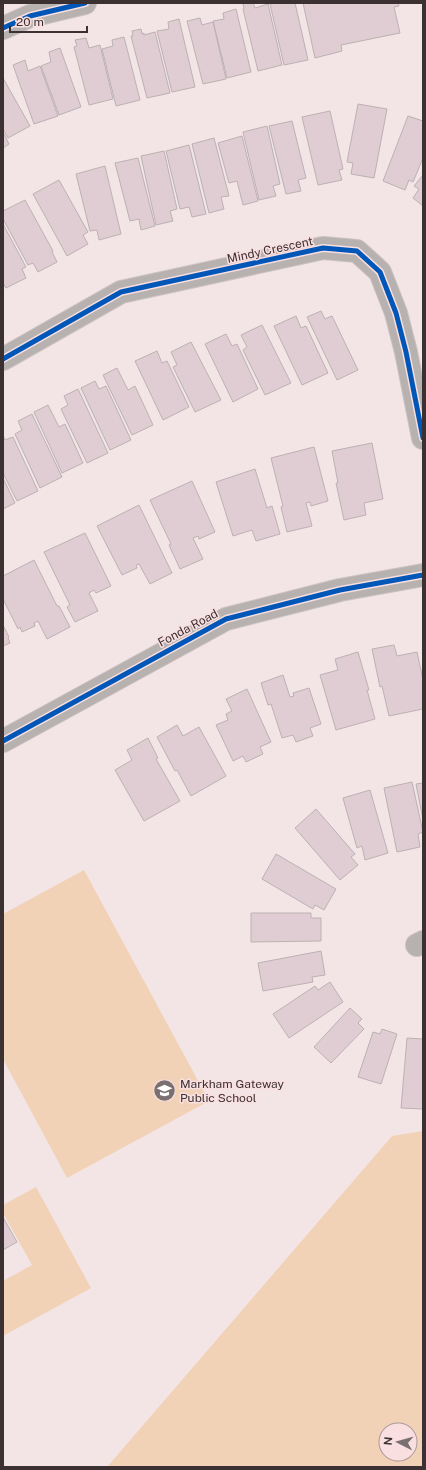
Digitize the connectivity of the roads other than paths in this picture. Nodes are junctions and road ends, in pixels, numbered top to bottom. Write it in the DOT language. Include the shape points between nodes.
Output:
graph roads {
  1 [pos="85,3"];
  2 [pos="3,28"];
  3 [pos="3,358"];
  4 [pos="423,438"];
  5 [pos="423,575"];
  6 [pos="3,741"];
  1 -- 2 [label="street" via="30,16"];
  3 -- 4 [label="street, Mindy Crescent" via="121,292 323,248 357,251 380,272 396,313"];
  5 -- 6 [label="street, Fonda Road" via="340,590 226,619"];
}
